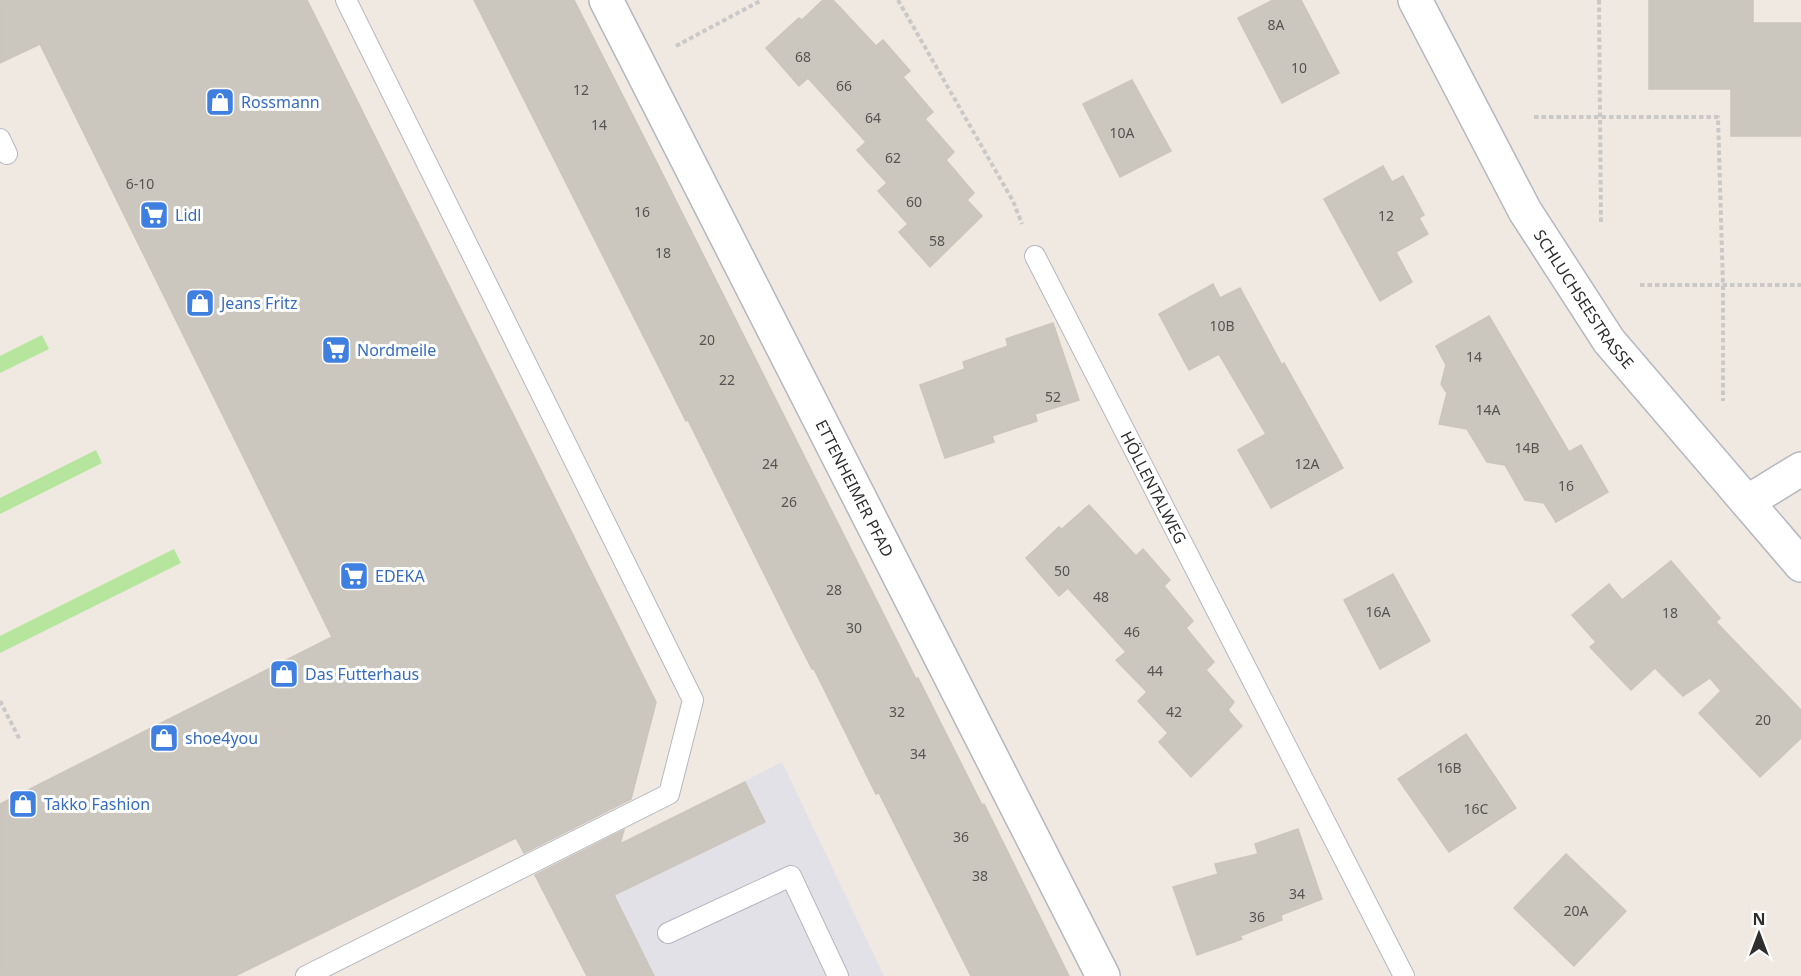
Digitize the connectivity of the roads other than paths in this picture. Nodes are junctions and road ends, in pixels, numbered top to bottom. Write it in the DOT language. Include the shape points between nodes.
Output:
graph roads {
  1 [pos="346,0"];
  2 [pos="606,0"];
  3 [pos="1415,0"];
  4 [pos="1035,256"];
  5 [pos="1801,469"];
  6 [pos="1747,502"];
  7 [pos="1801,565"];
  8 [pos="668,933"];
  9 [pos="306,976"];
  10 [pos="838,976"];
  11 [pos="1103,976"];
  12 [pos="1404,976"];
  1 -- 9 [label="lane" via="693,700 669,795"];
  2 -- 11 [label="street, ETTENHEIMER PFAD"];
  3 -- 6 [label="street, SCHLUCHSEESTRASSE" via="1525,211 1609,341"];
  4 -- 12 [label="lane, HÖLLENTALWEG"];
  5 -- 6 [label="street"];
  6 -- 7 [label="street, SCHLUCHSEESTRASSE"];
  8 -- 10 [label="lane" via="791,876"];
}
